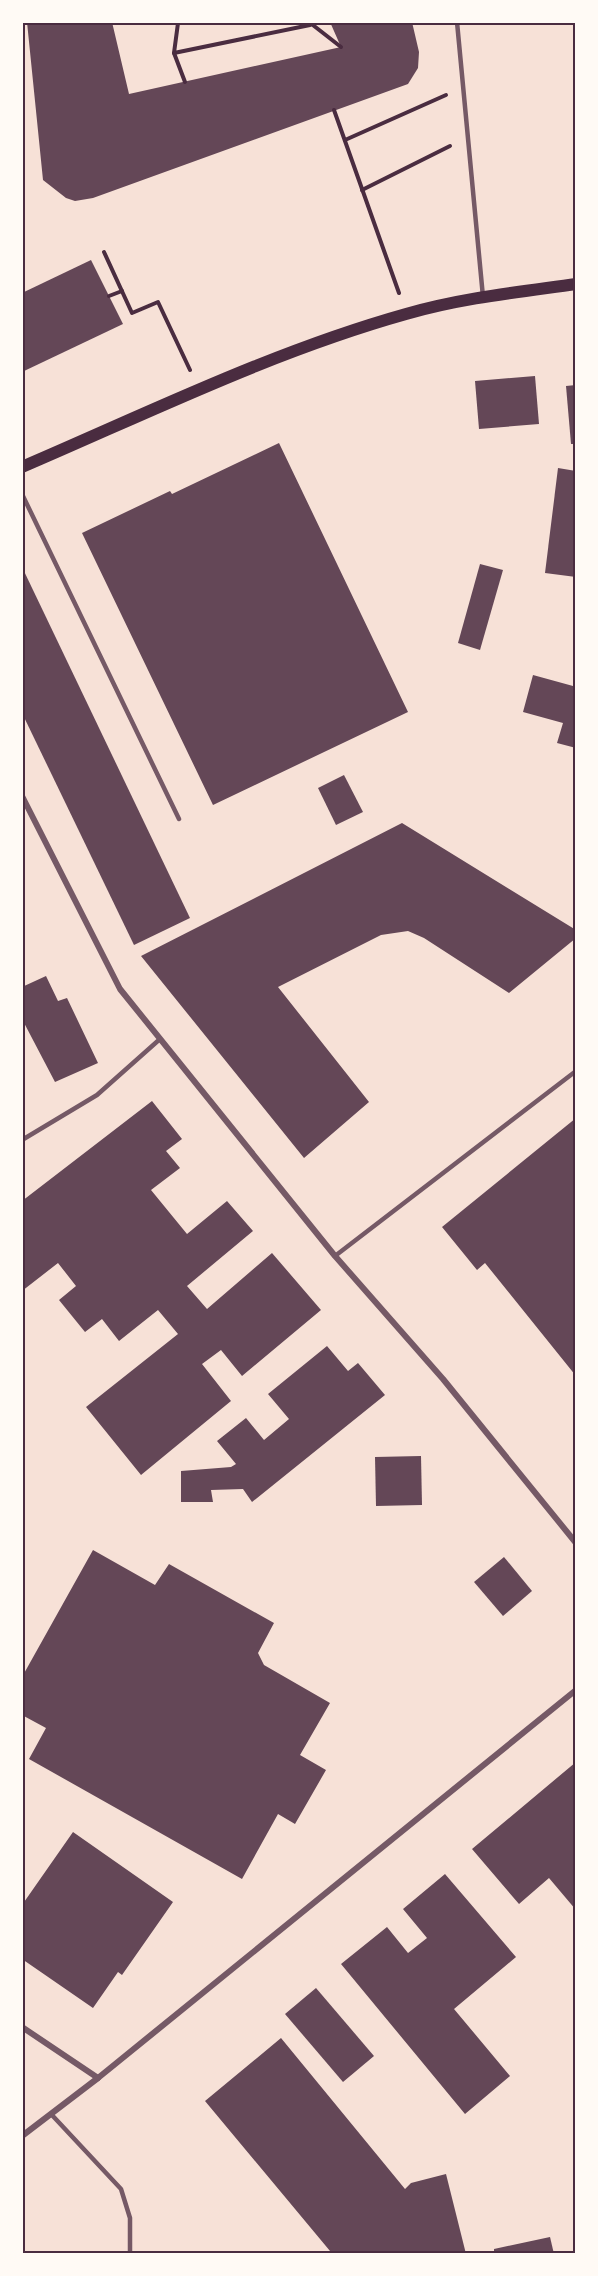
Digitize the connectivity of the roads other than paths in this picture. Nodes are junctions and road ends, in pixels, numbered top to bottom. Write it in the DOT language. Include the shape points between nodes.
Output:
graph roads {
  1 [pos="457,22"];
  2 [pos="576,284"];
  3 [pos="483,297"];
  4 [pos="22,467"];
  5 [pos="22,494"];
  6 [pos="22,796"];
  7 [pos="179,819"];
  8 [pos="160,1039"];
  9 [pos="576,1071"];
  10 [pos="22,1140"];
  11 [pos="335,1256"];
  12 [pos="576,1543"];
  13 [pos="576,1690"];
  14 [pos="22,2027"];
  15 [pos="98,2078"];
  16 [pos="51,2114"];
  17 [pos="22,2136"];
  18 [pos="130,2253"];
  1 -- 3 [label="lane"];
  2 -- 3 [label="main road"];
  3 -- 4 [label="main road" via="406,314 298,351"];
  5 -- 7 [label="lane"];
  6 -- 8 [label="street" via="120,989"];
  8 -- 10 [label="lane" via="97,1095"];
  8 -- 11 [label="street"];
  9 -- 11 [label="lane"];
  11 -- 12 [label="street" via="443,1379"];
  13 -- 15 [label="street"];
  14 -- 15 [label="street"];
  15 -- 16 [label="street"];
  16 -- 17 [label="street"];
  16 -- 18 [label="lane" via="121,2189 130,2218"];
}
